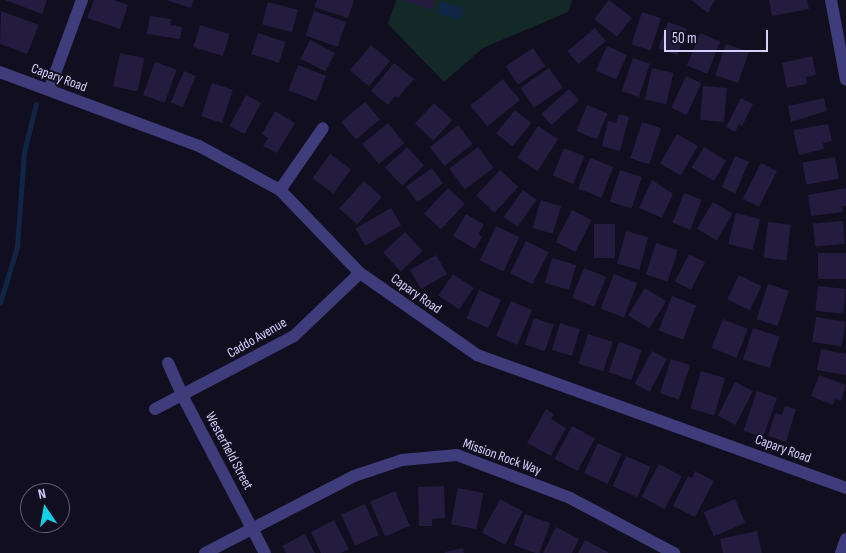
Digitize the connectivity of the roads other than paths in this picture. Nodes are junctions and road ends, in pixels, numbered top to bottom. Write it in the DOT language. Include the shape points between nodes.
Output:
graph roads {
  1 [pos="82,0"];
  2 [pos="831,0"];
  3 [pos="0,72"];
  4 [pos="846,80"];
  5 [pos="49,90"];
  6 [pos="323,128"];
  7 [pos="280,190"];
  8 [pos="360,273"];
  9 [pos="168,363"];
  10 [pos="183,397"];
  11 [pos="155,409"];
  12 [pos="846,488"];
  13 [pos="253,529"];
  14 [pos="846,539"];
  15 [pos="205,553"];
  16 [pos="265,553"];
  17 [pos="674,553"];
  18 [pos="841,553"];
  1 -- 5 [label="street"];
  2 -- 4 [label="street"];
  3 -- 5 [label="street, Capary Road"];
  5 -- 7 [label="street, Capary Road" via="199,146"];
  6 -- 7 [label="street"];
  7 -- 8 [label="street, Capary Road"];
  8 -- 10 [label="street, Caddo Avenue" via="294,336"];
  8 -- 12 [label="street, Capary Road" via="477,355"];
  9 -- 10 [label="street, Westerfield Street"];
  10 -- 11 [label="street, Caddo Avenue"];
  10 -- 13 [label="street, Westerfield Street"];
  13 -- 15 [label="street, Mission Rock Way"];
  13 -- 16 [label="street, Westerfield Street"];
  13 -- 17 [label="street, Mission Rock Way" via="354,476 402,460 457,455 570,498"];
  14 -- 18 [label="street"];
}
